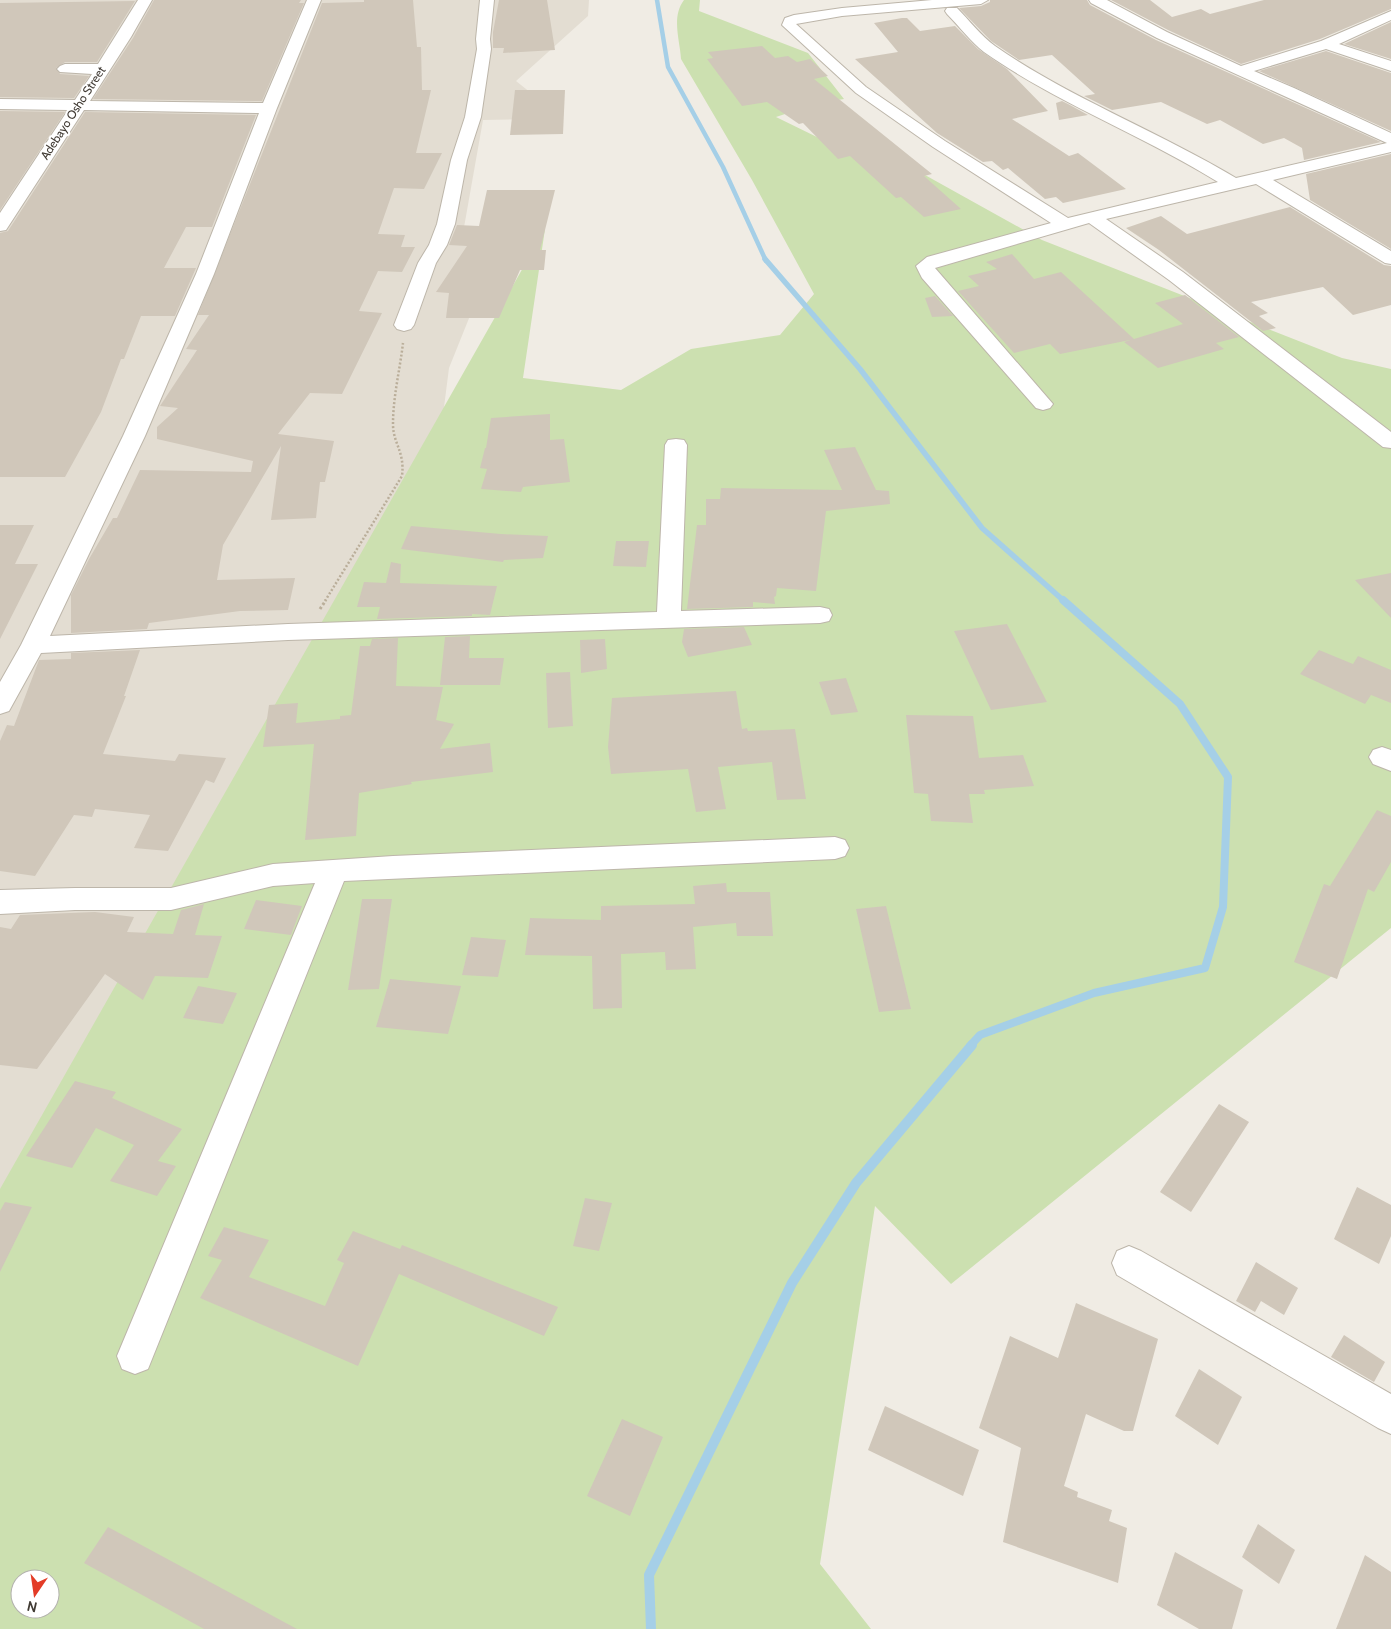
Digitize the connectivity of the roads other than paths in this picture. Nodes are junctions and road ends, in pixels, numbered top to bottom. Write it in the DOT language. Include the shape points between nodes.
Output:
graph roads {
  1 [pos="145,0"];
  2 [pos="314,0"];
  3 [pos="487,0"];
  4 [pos="981,0"];
  5 [pos="1096,0"];
  6 [pos="952,12"];
  7 [pos="1391,15"];
  8 [pos="1326,44"];
  9 [pos="1391,66"];
  10 [pos="65,69"];
  11 [pos="102,69"];
  12 [pos="1240,71"];
  13 [pos="0,104"];
  14 [pos="78,104"];
  15 [pos="269,108"];
  16 [pos="1391,139"];
  17 [pos="1391,147"];
  18 [pos="1259,178"];
  19 [pos="1233,184"];
  20 [pos="1092,218"];
  21 [pos="1065,224"];
  22 [pos="0,226"];
  23 [pos="1391,259"];
  24 [pos="404,325"];
  25 [pos="1043,404"];
  26 [pos="1391,442"];
  27 [pos="676,445"];
  28 [pos="820,615"];
  29 [pos="669,620"];
  30 [pos="33,645"];
  31 [pos="0,704"];
  32 [pos="835,848"];
  33 [pos="334,871"];
  34 [pos="0,902"];
  35 [pos="1129,1263"];
  36 [pos="135,1356"];
  37 [pos="1391,1415"];
  1 -- 11 [label="street, Adebayo Osho Street"];
  2 -- 15 [label="street"];
  3 -- 24 [label="street" via="484,49 473,117 459,160 446,224 426,263"];
  4 -- 21 [label="street" via="832,13 794,19 789,26 861,90"];
  5 -- 12 [label="street"];
  6 -- 19 [label="street" via="988,48 1045,83"];
  7 -- 8 [label="street"];
  8 -- 9 [label="street"];
  8 -- 12 [label="street"];
  10 -- 11 [label="street"];
  11 -- 14 [label="street, Adebayo Osho Street"];
  12 -- 16 [label="street"];
  13 -- 14 [label="street"];
  14 -- 15 [label="street"];
  14 -- 22 [label="street, Adebayo Osho Street"];
  15 -- 30 [label="street" via="205,274 158,382"];
  17 -- 18 [label="street"];
  18 -- 19 [label="street"];
  18 -- 23 [label="street"];
  19 -- 20 [label="street"];
  20 -- 21 [label="street"];
  20 -- 26 [label="street" via="1176,276"];
  21 -- 25 [label="street" via="925,266"];
  27 -- 29 [label="street"];
  28 -- 29 [label="street"];
  29 -- 30 [label="street" via="288,632"];
  30 -- 31 [label="street"];
  32 -- 33 [label="street"];
  33 -- 34 [label="street" via="273,875 171,899 75,898"];
  33 -- 36 [label="street"];
  35 -- 37 [label="street"];
}
